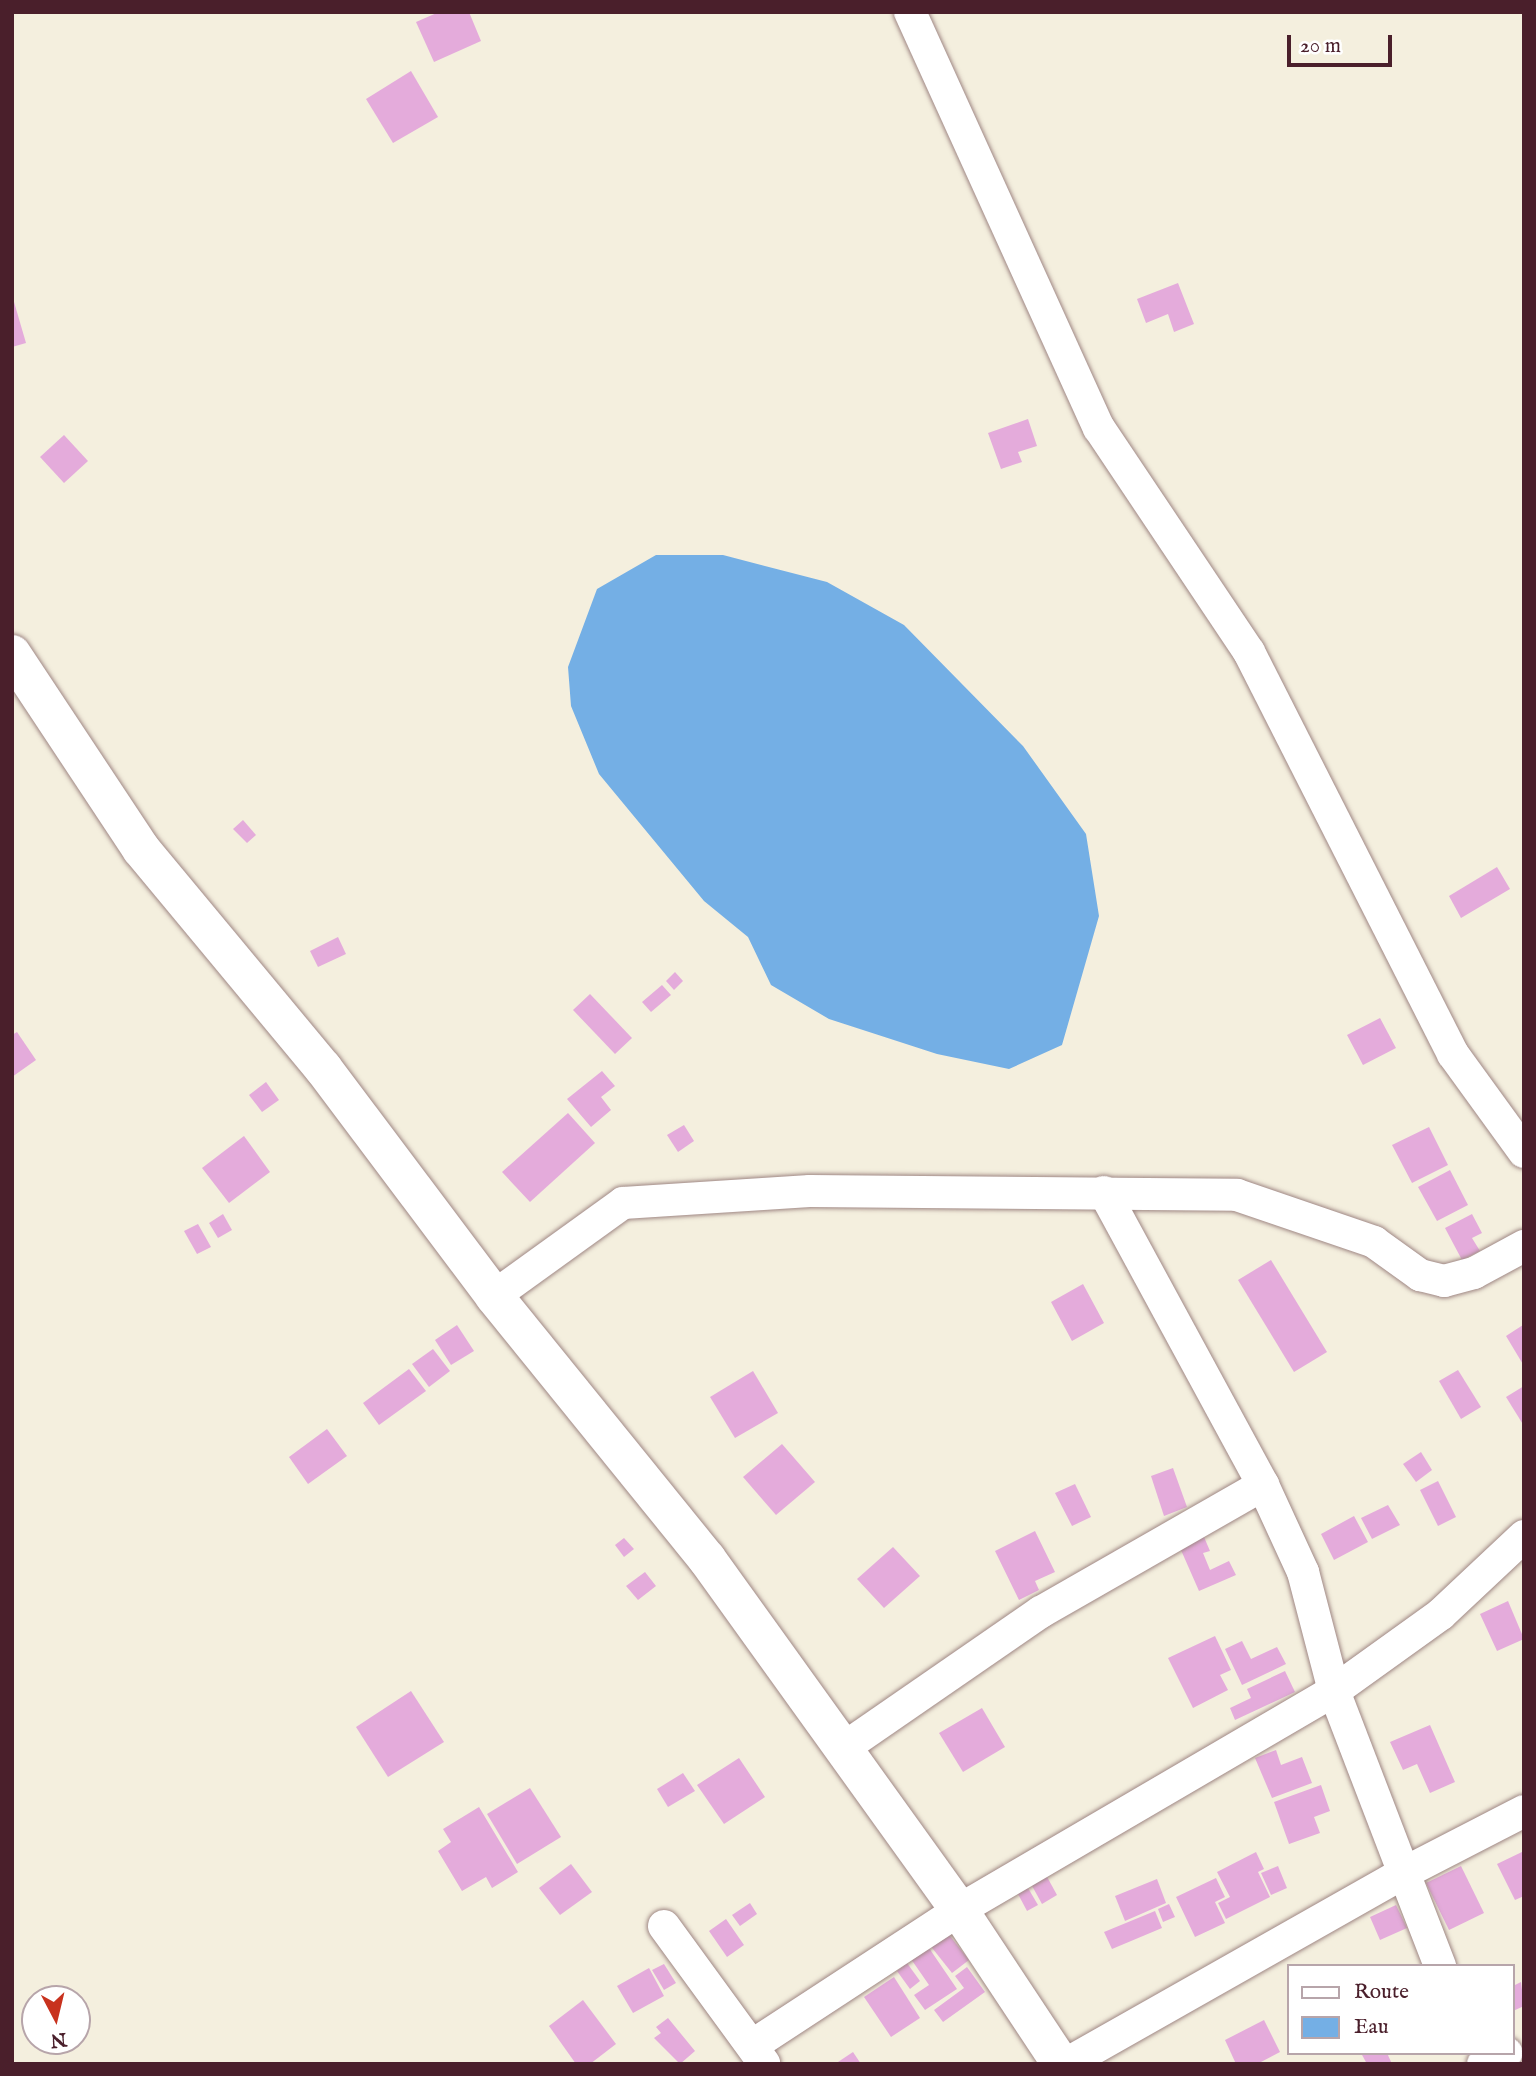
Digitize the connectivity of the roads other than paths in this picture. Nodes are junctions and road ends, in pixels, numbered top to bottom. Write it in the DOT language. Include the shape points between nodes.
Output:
graph roads {
  1 [pos="910,12"];
  2 [pos="15,664"];
  3 [pos="1524,1152"];
  4 [pos="1104,1192"];
  5 [pos="1524,1247"];
  6 [pos="494,1296"];
  7 [pos="1263,1485"];
  8 [pos="1524,1536"];
  9 [pos="1334,1691"];
  10 [pos="845,1747"];
  11 [pos="1524,1811"];
  12 [pos="1404,1873"];
  13 [pos="959,1910"];
  14 [pos="664,1926"];
  15 [pos="1439,1964"];
  16 [pos="759,2055"];
  17 [pos="1502,2055"];
  18 [pos="1063,2064"];
  19 [pos="1482,2064"];
  1 -- 3 [label="street" via="1099,428 1249,652 1452,1054"];
  2 -- 6 [label="street" via="141,849 323,1068"];
  4 -- 5 [label="street" via="1237,1195 1374,1242 1420,1275 1444,1281 1474,1273"];
  4 -- 6 [label="street" via="810,1191 623,1203"];
  4 -- 7 [label="street"];
  6 -- 10 [label="street" via="707,1559"];
  7 -- 9 [label="street" via="1303,1572"];
  7 -- 10 [label="street" via="1041,1612"];
  8 -- 9 [label="street" via="1441,1614"];
  9 -- 12 [label="street"];
  9 -- 13 [label="street"];
  10 -- 13 [label="street"];
  11 -- 12 [label="street"];
  12 -- 15 [label="street"];
  12 -- 18 [label="street"];
  13 -- 16 [label="street"];
  13 -- 18 [label="street"];
  14 -- 16 [label="street"];
  17 -- 19 [label="street"];
}
